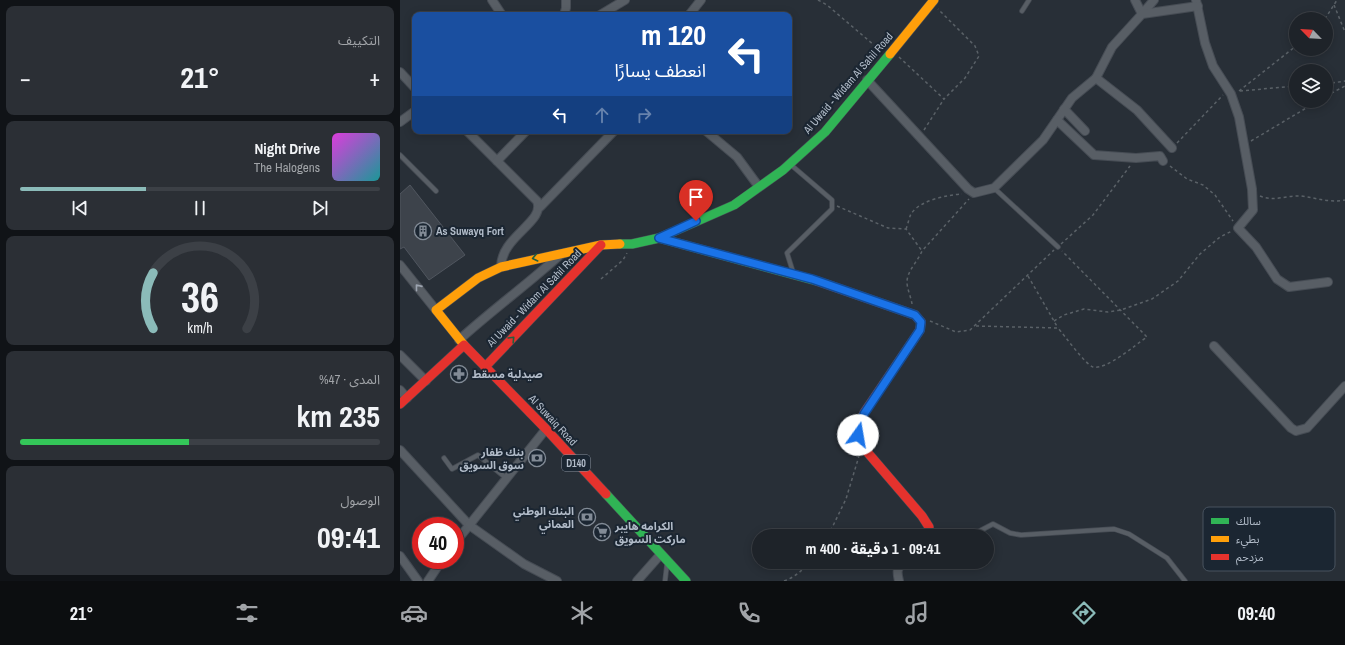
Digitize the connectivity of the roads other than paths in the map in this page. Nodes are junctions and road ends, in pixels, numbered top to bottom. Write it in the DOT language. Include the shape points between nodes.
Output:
graph roads {
  1 [pos="492,0"];
  2 [pos="566,0"];
  3 [pos="624,0"];
  4 [pos="701,0"];
  5 [pos="1020,0"];
  6 [pos="1136,0"];
  7 [pos="1154,0"];
  8 [pos="932,2"];
  9 [pos="1028,2"];
  10 [pos="1197,3"];
  11 [pos="1022,11"];
  12 [pos="500,12"];
  13 [pos="565,12"];
  14 [pos="605,12"];
  15 [pos="692,12"];
  16 [pos="1142,14"];
  17 [pos="400,72"];
  18 [pos="1096,78"];
  19 [pos="867,80"];
  20 [pos="412,85"];
  21 [pos="1064,109"];
  22 [pos="412,113"];
  23 [pos="1057,120"];
  24 [pos="400,122"];
  25 [pos="1085,131"];
  26 [pos="470,134"];
  27 [pos="523,134"];
  28 [pos="611,134"];
  29 [pos="710,134"];
  30 [pos="1172,148"];
  31 [pos="400,155"];
  32 [pos="497,161"];
  33 [pos="1163,161"];
  34 [pos="790,164"];
  35 [pos="759,187"];
  36 [pos="994,188"];
  37 [pos="436,191"];
  38 [pos="540,207"];
  39 [pos="659,238"];
  40 [pos="601,245"];
  41 [pos="1058,247"];
  42 [pos="563,252"];
  43 [pos="400,265"];
  44 [pos="501,267"];
  45 [pos="794,274"];
  46 [pos="1328,282"];
  47 [pos="436,310"];
  48 [pos="462,343"];
  49 [pos="1214,346"];
  50 [pos="400,355"];
  51 [pos="485,367"];
  52 [pos="426,381"];
  53 [pos="1345,386"];
  54 [pos="400,390"];
  55 [pos="403,401"];
  56 [pos="546,429"];
  57 [pos="400,450"];
  58 [pos="444,458"];
  59 [pos="507,479"];
  60 [pos="469,525"];
  61 [pos="929,529"];
  62 [pos="983,529"];
  63 [pos="464,531"];
  64 [pos="400,556"];
  65 [pos="664,558"];
  66 [pos="436,569"];
  67 [pos="898,569"];
  68 [pos="676,570"];
  69 [pos="666,580"];
  70 [pos="418,581"];
  71 [pos="428,581"];
  72 [pos="557,581"];
  73 [pos="637,581"];
  74 [pos="686,581"];
  75 [pos="900,581"];
  76 [pos="1185,581"];
  1 -- 12 [label="street"];
  2 -- 13 [label="street"];
  3 -- 14 [label="street"];
  4 -- 15 [label="street"];
  5 -- 9 [label="lane"];
  6 -- 16 [label="street"];
  7 -- 16 [label="street"];
  8 -- 19 [label="main road, Al Uwaid - Widam Al Sahil Road"];
  9 -- 11 [label="lane"];
  10 -- 16 [label="street"];
  10 -- 46 [label="street" via="1205,43 1213,66 1230,92 1239,117 1252,189 1253,210 1238,228 1256,247 1277,279 1289,286"];
  16 -- 18 [label="street" via="1112,47"];
  17 -- 20 [label="street"];
  18 -- 21 [label="street" via="1079,90"];
  18 -- 30 [label="street" via="1137,110"];
  19 -- 34 [label="main road, Al Uwaid - Widam Al Sahil Road" via="825,132"];
  19 -- 36 [label="street" via="968,189 974,193"];
  21 -- 23 [label="street"];
  21 -- 25 [label="street"];
  22 -- 24 [label="street"];
  23 -- 33 [label="street" via="1094,155 1136,158 1160,156"];
  23 -- 36 [label="street" via="1043,140"];
  26 -- 32 [label="street"];
  27 -- 32 [label="street"];
  28 -- 38 [label="street"];
  29 -- 35 [label="street" via="737,157"];
  31 -- 37 [label="lane"];
  32 -- 38 [label="street"];
  34 -- 35 [label="main road, Al Uwaid - Widam Al Sahil Road"];
  34 -- 45 [label="lane" via="832,200 833,204 832,209 787,253"];
  35 -- 39 [label="main road, Al Uwaid - Widam Al Sahil Road" via="734,204"];
  36 -- 41 [label="lane"];
  38 -- 44 [label="street" via="538,214 507,245 503,252"];
  39 -- 40 [label="main road, Al Uwaid - Widam Al Sahil Road" via="632,244"];
  39 -- 45 [label="main road"];
  40 -- 42 [label="main road, Al Uwaid - Widam Al Sahil Road"];
  51 -- 40 [label="main road, Al Uwaid - Widam Al Sahil Road, one-way"];
  42 -- 44 [label="main road, Al Uwaid - Widam Al Sahil Road, one-way"];
  42 -- 48 [label="street" via="535,278 510,296"];
  47 -- 43 [label="street, one-way"];
  44 -- 47 [label="main road, Al Uwaid - Widam Al Sahil Road" via="478,278"];
  45 -- 61 [label="main road" via="915,315 921,322 920,330 864,414 858,435 862,446 922,516"];
  47 -- 48 [label="main road, Al Suwaiq Road / D140"];
  48 -- 51 [label="main road, Al Suwaiq Road / D140"];
  48 -- 52 [label="main road"];
  49 -- 53 [label="street" via="1296,431 1307,428"];
  50 -- 52 [label="street"];
  51 -- 56 [label="main road, Al Suwaiq Road / D140"];
  52 -- 55 [label="main road"];
  54 -- 55 [label="street"];
  56 -- 59 [label="street"];
  56 -- 65 [label="main road, Al Suwaiq Road / D140"];
  57 -- 60 [label="street"];
  58 -- 59 [label="lane" via="452,469 478,455"];
  59 -- 60 [label="street"];
  60 -- 63 [label="street"];
  60 -- 72 [label="street" via="524,564"];
  62 -- 76 [label="lane" via="993,524 1010,533 1021,534 1114,529 1129,534 1167,558"];
  64 -- 70 [label="street"];
  65 -- 68 [label="main road, Al Suwaiq Road / D140"];
  65 -- 69 [label="lane"];
  65 -- 73 [label="street"];
  66 -- 71 [label="street"];
  67 -- 75 [label="street"];
  68 -- 69 [label="lane" via="670,573"];
  68 -- 74 [label="main road, Al Suwaiq Road / D140"];
}
